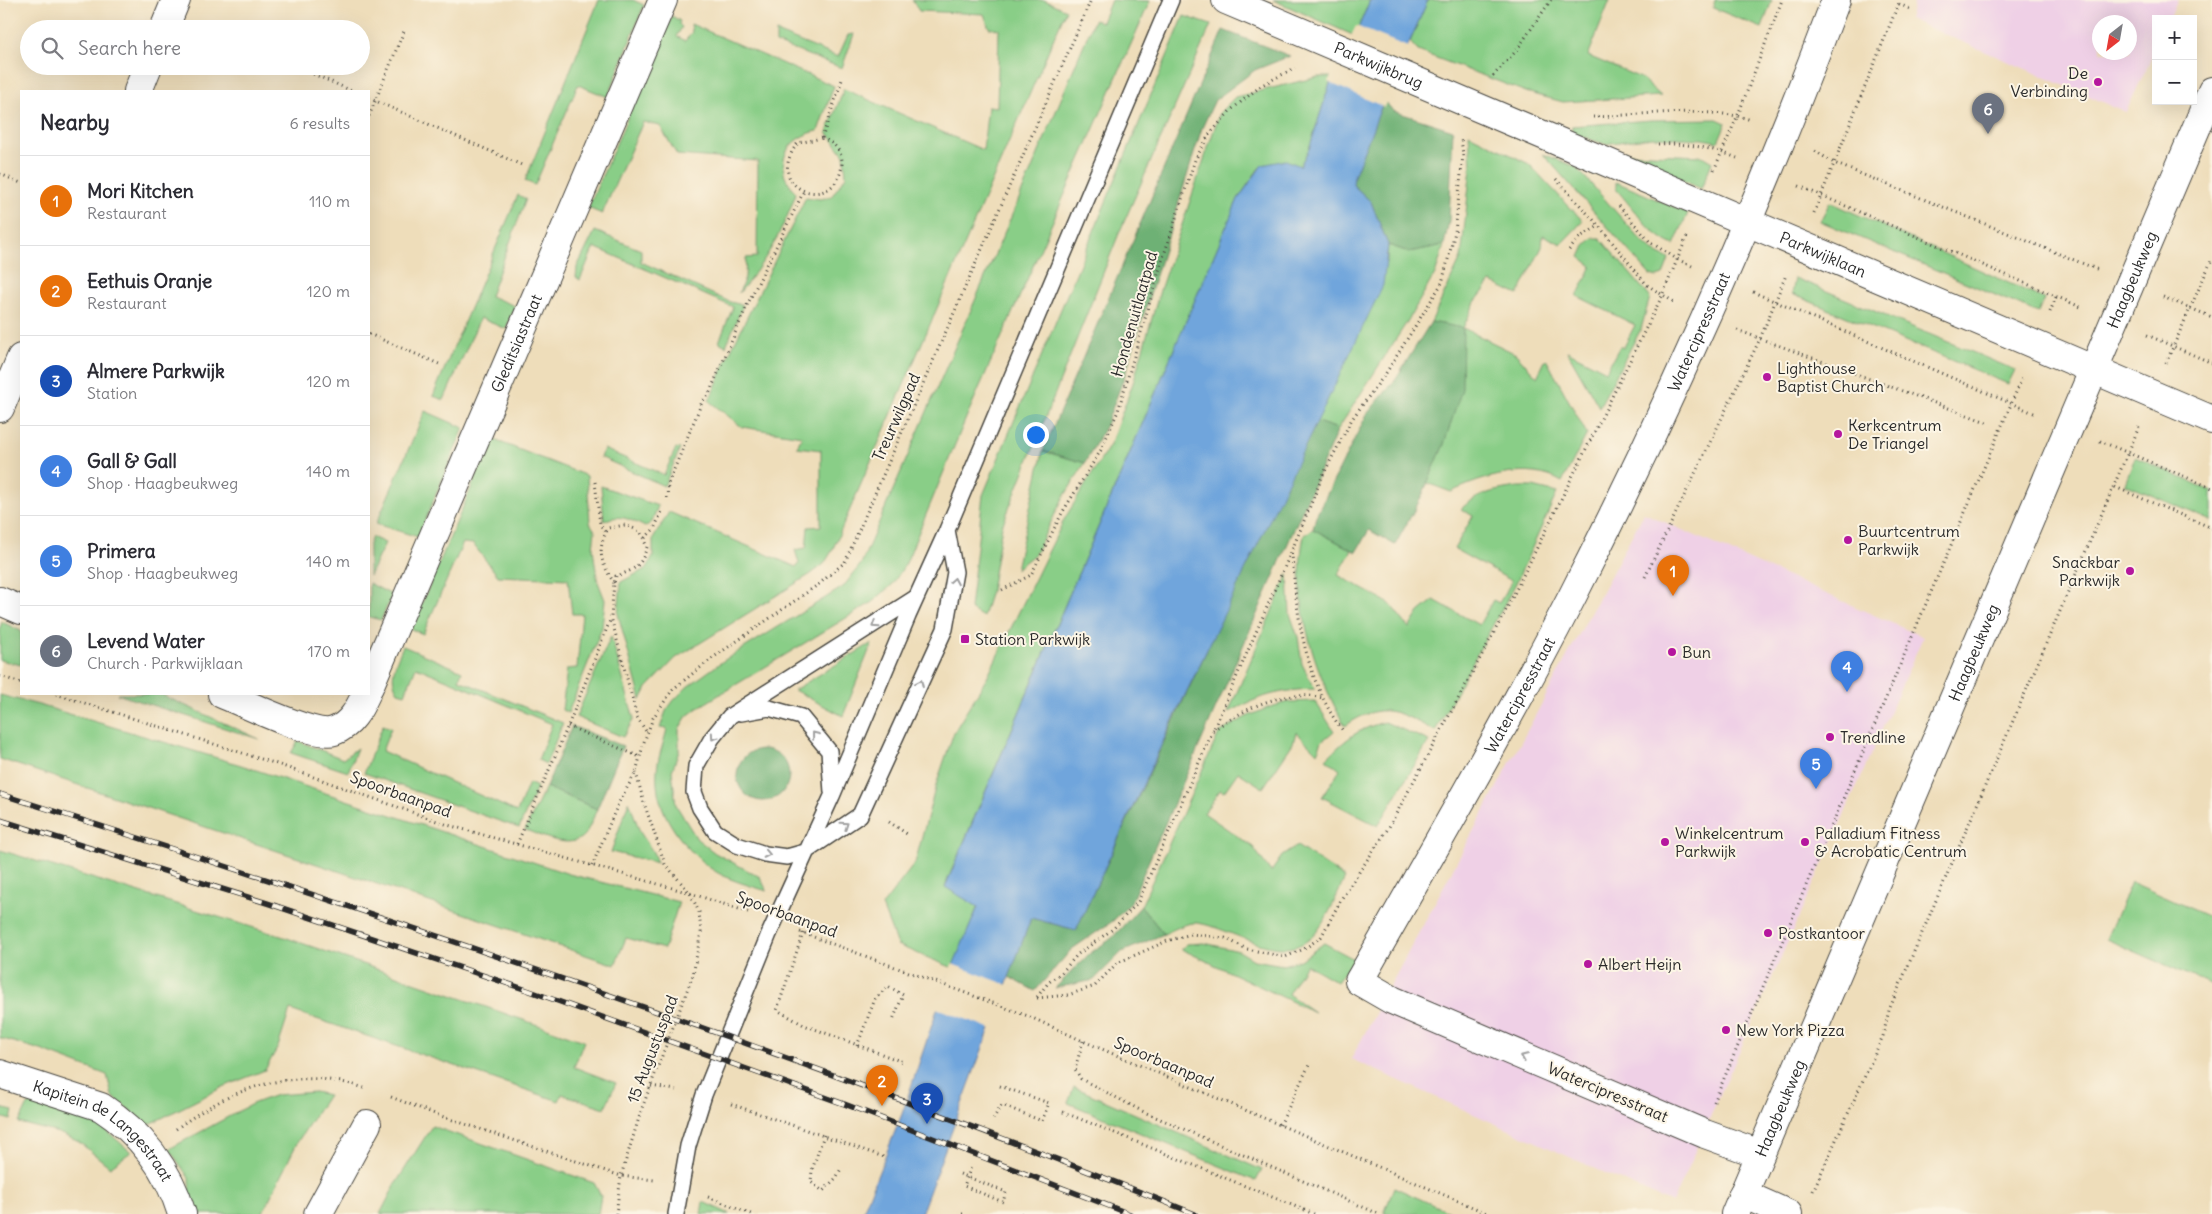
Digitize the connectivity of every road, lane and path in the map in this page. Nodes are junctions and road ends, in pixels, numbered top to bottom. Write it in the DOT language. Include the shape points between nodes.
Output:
graph roads {
  1 [pos="176,0"];
  2 [pos="663,0"];
  3 [pos="1091,0"];
  4 [pos="1171,0"];
  5 [pos="1226,0"];
  6 [pos="1550,0"];
  7 [pos="1782,0"];
  8 [pos="1836,0"];
  9 [pos="1899,2"];
  10 [pos="1910,9"];
  11 [pos="168,20"];
  12 [pos="404,31"];
  13 [pos="1300,66"];
  14 [pos="144,75"];
  15 [pos="315,75"];
  16 [pos="843,77"];
  17 [pos="1488,82"];
  18 [pos="1434,89"];
  19 [pos="138,90"];
  20 [pos="350,90"];
  21 [pos="2212,91"];
  22 [pos="370,98"];
  23 [pos="375,101"];
  24 [pos="370,114"];
  25 [pos="1738,115"];
  26 [pos="1588,117"];
  27 [pos="1785,133"];
  28 [pos="1461,137"];
  29 [pos="822,138"];
  30 [pos="1657,144"];
  31 [pos="1721,152"];
  32 [pos="1834,164"];
  33 [pos="524,166"];
  34 [pos="1769,172"];
  35 [pos="0,174"];
  36 [pos="20,183"];
  37 [pos="804,191"];
  38 [pos="1822,197"];
  39 [pos="1614,200"];
  40 [pos="1702,203"];
  41 [pos="1746,223"];
  42 [pos="1599,226"];
  43 [pos="1799,245"];
  44 [pos="1569,250"];
  45 [pos="1677,259"];
  46 [pos="2212,260"];
  47 [pos="1723,279"];
  48 [pos="2130,283"];
  49 [pos="2056,297"];
  50 [pos="1776,302"];
  51 [pos="2191,308"];
  52 [pos="2212,317"];
  53 [pos="2114,320"];
  54 [pos="370,334"];
  55 [pos="2036,345"];
  56 [pos="2173,346"];
  57 [pos="20,360"];
  58 [pos="2212,363"];
  59 [pos="439,364"];
  60 [pos="2094,370"];
  61 [pos="2153,395"];
  62 [pos="2010,404"];
  63 [pos="0,408"];
  64 [pos="2212,420"];
  65 [pos="2068,428"];
  66 [pos="2129,453"];
  67 [pos="595,482"];
  68 [pos="2115,487"];
  69 [pos="2212,488"];
  70 [pos="667,498"];
  71 [pos="663,509"];
  72 [pos="2212,528"];
  73 [pos="947,530"];
  74 [pos="605,533"];
  75 [pos="645,538"];
  76 [pos="1292,550"];
  77 [pos="1645,577"];
  78 [pos="614,583"];
  79 [pos="1002,590"];
  80 [pos="916,598"];
  81 [pos="0,601"];
  82 [pos="20,610"];
  83 [pos="611,617"];
  84 [pos="0,676"];
  85 [pos="20,683"];
  86 [pos="370,684"];
  87 [pos="59,695"];
  88 [pos="224,695"];
  89 [pos="365,696"];
  90 [pos="1324,698"];
  91 [pos="730,716"];
  92 [pos="568,726"];
  93 [pos="1212,730"];
  94 [pos="1344,732"];
  95 [pos="647,733"];
  96 [pos="640,756"];
  97 [pos="636,772"];
  98 [pos="832,796"];
  99 [pos="517,844"];
  100 [pos="805,852"];
  101 [pos="592,866"];
  102 [pos="690,893"];
  103 [pos="775,921"];
  104 [pos="803,933"];
  105 [pos="894,1020"];
  106 [pos="1083,1041"];
  107 [pos="857,1046"];
  108 [pos="904,1062"];
  109 [pos="1309,1065"];
  110 [pos="0,1074"];
  111 [pos="997,1085"];
  112 [pos="651,1086"];
  113 [pos="704,1095"];
  114 [pos="1714,1104"];
  115 [pos="1063,1112"];
  116 [pos="993,1119"];
  117 [pos="367,1124"];
  118 [pos="1280,1125"];
  119 [pos="824,1135"];
  120 [pos="1760,1154"];
  121 [pos="884,1157"];
  122 [pos="842,1167"];
  123 [pos="971,1168"];
  124 [pos="960,1174"];
  125 [pos="1810,1196"];
  126 [pos="1739,1204"];
  127 [pos="182,1214"];
  128 [pos="318,1214"];
  129 [pos="616,1214"];
  130 [pos="676,1214"];
  131 [pos="1314,1214"];
  132 [pos="1379,1214"];
  133 [pos="1489,1214"];
  134 [pos="1788,1214"];
  1 -- 11 [label="street"];
  2 -- 86 [label="street, Gleditsiastraat"];
  3 -- 95 [label="path, Treurwilgpad" via="845,562 673,689"];
  4 -- 73 [label="lane"];
  5 -- 18 [label="street, Parkwijkbrug"];
  6 -- 17 [label="path" via="1516,51"];
  7 -- 25 [label="path"];
  8 -- 27 [label="street, Watercipresstraat"];
  9 -- 10 [label="path"];
  9 -- 32 [label="path"];
  12 -- 23 [label="path"];
  13 -- 79 [label="path, Hondenuitlaatpad" via="1262,85 1230,110 1209,135 1195,160 1124,393 1101,450 1062,513 1031,575"];
  14 -- 19 [label="street"];
  15 -- 20 [label="path"];
  16 -- 29 [label="path"];
  18 -- 40 [label="street, Parkwijklaan"];
  21 -- 48 [label="street, Haagbeukweg"];
  22 -- 23 [label="path"];
  23 -- 24 [label="path"];
  23 -- 33 [label="path"];
  25 -- 26 [label="path" via="1700,113"];
  25 -- 27 [label="path"];
  25 -- 31 [label="path"];
  27 -- 32 [label="path"];
  27 -- 34 [label="street, Watercipresstraat"];
  28 -- 76 [label="path" via="1463,155 1455,232 1442,283 1386,373 1352,419 1322,477"];
  29 -- 37 [label="path" via="798,143 788,159 786,170 791,181"];
  29 -- 37 [label="path" via="832,142 842,159 838,182 825,192"];
  30 -- 31 [label="path" via="1694,145"];
  31 -- 34 [label="path"];
  31 -- 40 [label="path"];
  32 -- 38 [label="path"];
  32 -- 48 [label="path"];
  34 -- 38 [label="path"];
  34 -- 41 [label="street, Watercipresstraat"];
  35 -- 36 [label="path"];
  37 -- 70 [label="path" via="748,303 668,484"];
  38 -- 43 [label="path"];
  38 -- 49 [label="path"];
  39 -- 45 [label="path" via="1650,242"];
  40 -- 41 [label="street, Parkwijklaan"];
  40 -- 45 [label="path"];
  41 -- 43 [label="street, Parkwijklaan"];
  41 -- 47 [label="street, Watercipresstraat"];
  42 -- 44 [label="path" via="1580,237"];
  43 -- 50 [label="path"];
  43 -- 55 [label="street, Parkwijklaan"];
  45 -- 47 [label="path"];
  45 -- 93 [label="path" via="1662,296 1465,688 1389,827 1342,898 1322,937 1285,957 1247,949 1225,938 1191,934 1117,963 1095,986 1068,995 1037,998 1078,954 1113,929 1138,902"];
  46 -- 51 [label="path"];
  47 -- 50 [label="path"];
  120 -- 47 [label="street, Watercipresstraat, one-way" via="1392,1000 1359,981 1572,597"];
  48 -- 51 [label="path"];
  48 -- 53 [label="street, Haagbeukweg"];
  49 -- 53 [label="path"];
  49 -- 55 [label="path"];
  50 -- 62 [label="path"];
  50 -- 77 [label="path"];
  51 -- 52 [label="path"];
  51 -- 56 [label="path"];
  53 -- 56 [label="path"];
  53 -- 60 [label="street, Haagbeukweg"];
  54 -- 59 [label="path"];
  55 -- 60 [label="street, Parkwijklaan"];
  55 -- 62 [label="path"];
  56 -- 58 [label="path"];
  56 -- 61 [label="path"];
  57 -- 63 [label="street"];
  60 -- 61 [label="street, Parkwijklaan"];
  60 -- 65 [label="street, Haagbeukweg"];
  61 -- 64 [label="street, Parkwijklaan"];
  61 -- 66 [label="path"];
  62 -- 65 [label="path"];
  62 -- 114 [label="path"];
  65 -- 66 [label="path"];
  65 -- 120 [label="street, Haagbeukweg"];
  66 -- 68 [label="path"];
  66 -- 69 [label="path"];
  67 -- 74 [label="path" via="600,524"];
  68 -- 72 [label="path"];
  68 -- 125 [label="path" via="1892,1002 1883,1036"];
  71 -- 75 [label="path" via="654,529"];
  73 -- 80 [label="lane"];
  100 -- 73 [label="lane, one-way" via="860,815 945,629 956,572"];
  74 -- 75 [label="path" via="608,528 625,525 640,531"];
  74 -- 78 [label="path" via="601,559"];
  75 -- 78 [label="path" via="647,547 642,561 616,576"];
  76 -- 90 [label="path" via="1298,612 1310,668"];
  76 -- 93 [label="path"];
  78 -- 83 [label="path"];
  80 -- 91 [label="lane, one-way"];
  80 -- 98 [label="lane"];
  81 -- 82 [label="street"];
  83 -- 92 [label="path"];
  83 -- 95 [label="path" via="637,717"];
  84 -- 85 [label="path"];
  87 -- 99 [label="path, Spoorbaanpad" via="277,764 448,825"];
  88 -- 89 [label="street" via="314,732 334,731 348,723"];
  90 -- 93 [label="path" via="1276,697 1241,711"];
  90 -- 94 [label="path" via="1334,720"];
  98 -- 91 [label="lane, one-way" via="829,751 801,718 768,708"];
  91 -- 100 [label="lane, one-way" via="712,738 696,766 694,792 700,808 714,830 737,845 787,857"];
  92 -- 96 [label="path"];
  92 -- 99 [label="path"];
  95 -- 96 [label="path, Treurwilgpad"];
  96 -- 97 [label="path, Treurwilgpad"];
  97 -- 101 [label="path, Treurwilgpad" via="618,804"];
  97 -- 102 [label="path, Treurwilgpad" via="665,864"];
  98 -- 100 [label="lane"];
  99 -- 101 [label="path, Spoorbaanpad"];
  100 -- 103 [label="lane"];
  101 -- 102 [label="path, Spoorbaanpad"];
  102 -- 103 [label="path, Spoorbaanpad"];
  102 -- 112 [label="path, 15 Augustuspad" via="699,912 701,932 693,975"];
  103 -- 104 [label="path, Spoorbaanpad"];
  103 -- 113 [label="lane"];
  104 -- 106 [label="path, Spoorbaanpad" via="1028,1016"];
  104 -- 107 [label="path" via="777,1010 804,1026"];
  105 -- 107 [label="path" via="903,995 888,986 875,999"];
  106 -- 118 [label="path, Spoorbaanpad"];
  106 -- 132 [label="path" via="1075,1069 1081,1079 1142,1111"];
  107 -- 108 [label="path"];
  109 -- 118 [label="path"];
  110 -- 127 [label="street, Kapitein de Langestraat" via="102,1107 115,1115 135,1131 150,1150"];
  111 -- 116 [label="path" via="1049,1103 1042,1121 1002,1106"];
  112 -- 113 [label="path"];
  112 -- 129 [label="path, 15 Augustuspad" via="621,1176"];
  113 -- 119 [label="path"];
  113 -- 130 [label="lane" via="688,1146"];
  115 -- 131 [label="path"];
  117 -- 128 [label="street"];
  118 -- 133 [label="path, Spoorbaanpad"];
  119 -- 121 [label="path"];
  119 -- 122 [label="path" via="811,1182 823,1191"];
  120 -- 126 [label="street, Haagbeukweg"];
  123 -- 124 [label="path" via="968,1174 966,1180 964,1186 1003,1202 1006,1192 969,1177"];
  126 -- 134 [label="street"];
}
